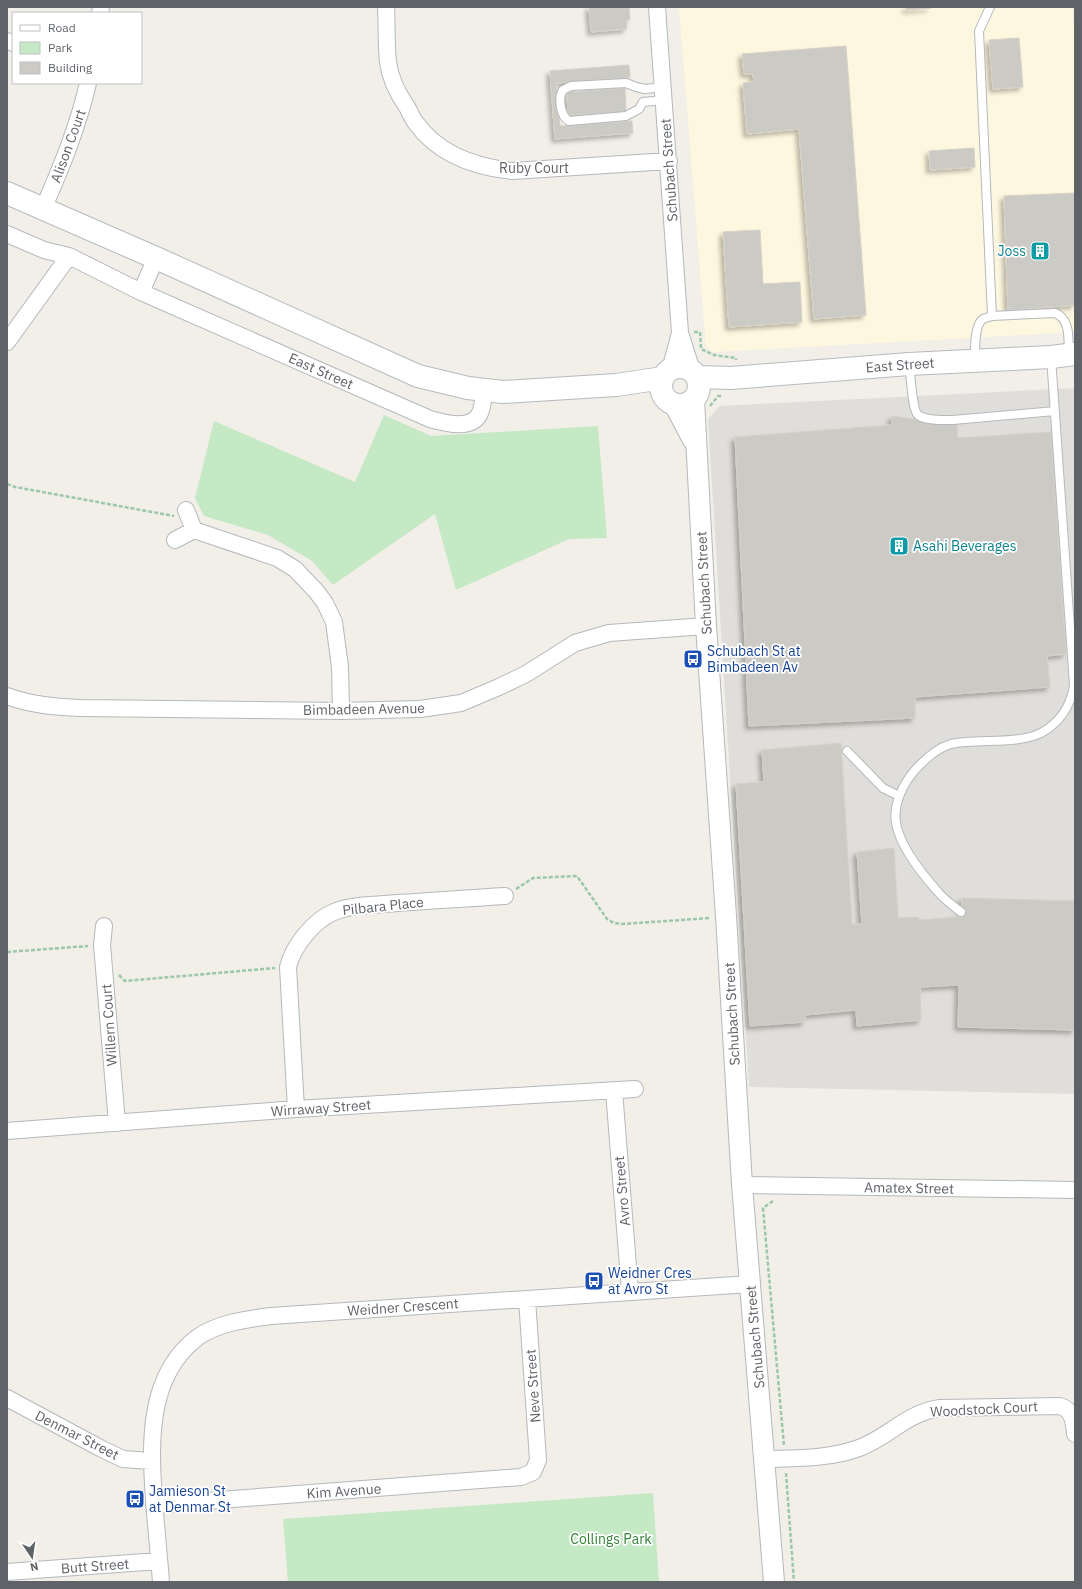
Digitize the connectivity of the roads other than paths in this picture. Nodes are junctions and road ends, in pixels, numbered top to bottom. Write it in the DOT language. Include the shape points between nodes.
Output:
graph roads {
  1 [pos="386,7"];
  2 [pos="658,7"];
  3 [pos="990,7"];
  4 [pos="88,84"];
  5 [pos="664,93"];
  6 [pos="668,161"];
  7 [pos="7,193"];
  8 [pos="43,209"];
  9 [pos="7,234"];
  10 [pos="69,256"];
  11 [pos="156,258"];
  12 [pos="141,292"];
  13 [pos="992,316"];
  14 [pos="680,332"];
  15 [pos="7,342"];
  16 [pos="1067,356"];
  17 [pos="975,361"];
  18 [pos="909,364"];
  19 [pos="685,388"];
  20 [pos="484,390"];
  21 [pos="1055,411"];
  22 [pos="175,540"];
  23 [pos="706,626"];
  24 [pos="7,696"];
  25 [pos="341,711"];
  26 [pos="847,751"];
  27 [pos="899,796"];
  28 [pos="505,896"];
  29 [pos="961,912"];
  30 [pos="104,926"];
  31 [pos="635,1089"];
  32 [pos="614,1091"];
  33 [pos="296,1109"];
  34 [pos="116,1123"];
  35 [pos="7,1131"];
  36 [pos="742,1185"];
  37 [pos="1075,1190"];
  38 [pos="750,1284"];
  39 [pos="630,1291"];
  40 [pos="527,1299"];
  41 [pos="7,1398"];
  42 [pos="1072,1407"];
  43 [pos="1075,1434"];
  44 [pos="765,1459"];
  45 [pos="151,1462"];
  46 [pos="534,1472"];
  47 [pos="154,1505"];
  48 [pos="159,1561"];
  49 [pos="7,1572"];
  50 [pos="161,1582"];
  51 [pos="774,1582"];
  1 -- 6 [label="street, Ruby Court" via="388,64 398,94 416,124 426,135 460,158 512,172"];
  2 -- 5 [label="street, Schubach Street"];
  3 -- 13 [label="lane" via="979,31"];
  4 -- 8 [label="street, Alison Court" via="66,158"];
  5 -- 5 [label="lane" via="643,102 639,109 626,116 569,121 564,116 560,96 563,90 571,86 626,83"];
  5 -- 6 [label="street, Schubach Street"];
  6 -- 14 [label="street, Schubach Street"];
  7 -- 8 [label="main road, East Street"];
  8 -- 11 [label="main road, East Street"];
  9 -- 10 [label="street, East Street" via="44,250"];
  10 -- 12 [label="street, East Street"];
  10 -- 15 [label="street"];
  11 -- 12 [label="street"];
  11 -- 20 [label="main road, East Street" via="418,376 449,385"];
  12 -- 20 [label="street, East Street" via="440,422 465,424 475,420 480,412"];
  13 -- 16 [label="lane" via="1048,313 1061,315 1066,324"];
  13 -- 17 [label="lane" via="982,319 979,323"];
  14 -- 19 [label="street, Schubach Street"];
  14 -- 19 [label="street, Schubach Street"];
  16 -- 17 [label="main road, East Street"];
  16 -- 21 [label="lane"];
  17 -- 18 [label="main road, East Street"];
  18 -- 19 [label="main road, East Street"];
  18 -- 21 [label="lane" via="914,410 919,416 953,420"];
  19 -- 20 [label="main road, East Street" via="616,385 522,391"];
  19 -- 23 [label="street, Schubach Street" via="696,446"];
  21 -- 27 [label="lane" via="1074,685 1068,707 1052,726 1030,737 958,743 940,748 911,774"];
  22 -- 25 [label="street" via="189,520 277,558 295,569 325,603 334,622 340,667"];
  23 -- 25 [label="street, Bimbadeen Avenue" via="609,633 575,643 526,674 461,703 420,709"];
  23 -- 36 [label="street, Schubach Street"];
  24 -- 25 [label="street, Bimbadeen Avenue" via="50,707"];
  26 -- 27 [label="lane" via="883,788"];
  27 -- 29 [label="lane" via="896,822 902,842 939,893"];
  28 -- 33 [label="street, Pilbara Place" via="360,906 334,912 309,930 289,959 288,966"];
  30 -- 34 [label="street, Willern Court" via="102,945"];
  31 -- 32 [label="street, Wirraway Street"];
  32 -- 33 [label="street, Wirraway Street"];
  32 -- 39 [label="street, Avro Street"];
  33 -- 34 [label="street, Wirraway Street"];
  34 -- 35 [label="street, Wirraway Street"];
  36 -- 37 [label="street, Amatex Street"];
  36 -- 38 [label="street, Schubach Street"];
  38 -- 39 [label="street, Weidner Crescent"];
  38 -- 44 [label="street, Schubach Street"];
  39 -- 40 [label="street, Weidner Crescent"];
  40 -- 45 [label="street, Weidner Crescent" via="271,1316 218,1327 199,1337 169,1370 161,1388 153,1419"];
  40 -- 46 [label="street, Neve Street" via="538,1460"];
  41 -- 45 [label="street, Denmar Street" via="123,1459"];
  42 -- 43 [label="street, Woodstock Court"];
  42 -- 44 [label="street, Woodstock Court" via="926,1410 874,1441 840,1454"];
  44 -- 51 [label="street, Schubach Street"];
  45 -- 47 [label="street, Weidner Crescent"];
  46 -- 47 [label="street, Kim Avenue" via="521,1477"];
  47 -- 48 [label="street, Weidner Crescent"];
  48 -- 49 [label="street, Butt Street"];
  48 -- 50 [label="street, Weidner Crescent"];
}
